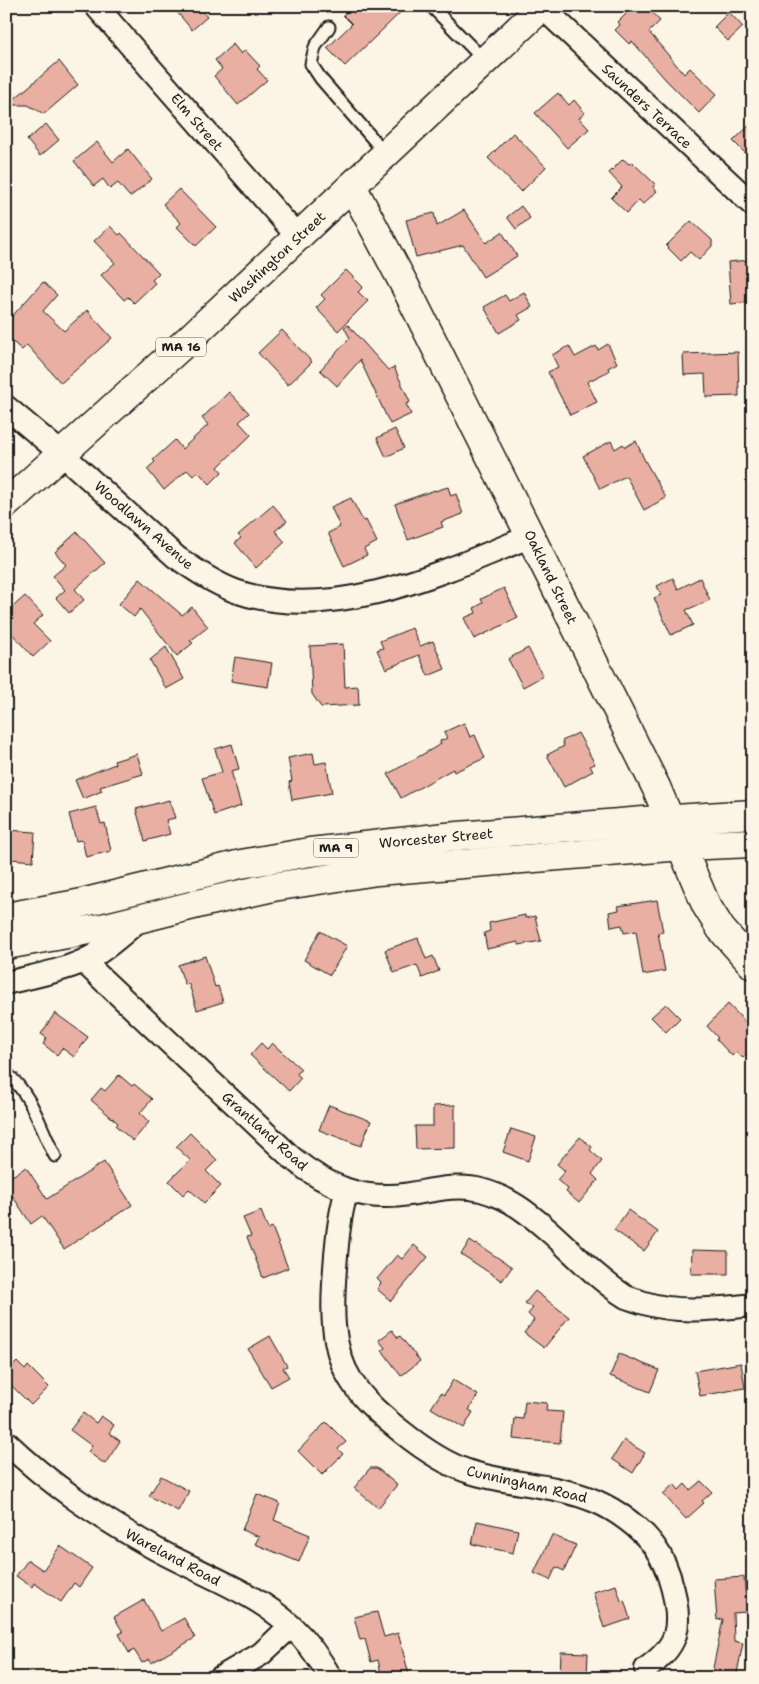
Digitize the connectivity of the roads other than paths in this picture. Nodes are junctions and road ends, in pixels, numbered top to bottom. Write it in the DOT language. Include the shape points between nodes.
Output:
graph roads {
  1 [pos="96,6"];
  2 [pos="432,7"];
  3 [pos="542,7"];
  4 [pos="329,28"];
  5 [pos="484,60"];
  6 [pos="386,154"];
  7 [pos="352,186"];
  8 [pos="753,206"];
  9 [pos="298,237"];
  10 [pos="6,407"];
  11 [pos="62,454"];
  12 [pos="6,504"];
  13 [pos="531,536"];
  14 [pos="746,814"];
  15 [pos="671,819"];
  16 [pos="753,843"];
  17 [pos="682,846"];
  18 [pos="6,908"];
  19 [pos="36,912"];
  20 [pos="6,917"];
  21 [pos="140,919"];
  22 [pos="6,945"];
  23 [pos="83,961"];
  24 [pos="753,966"];
  25 [pos="6,983"];
  26 [pos="6,1073"];
  27 [pos="55,1156"];
  28 [pos="347,1190"];
  29 [pos="753,1305"];
  30 [pos="6,1442"];
  31 [pos="291,1626"];
  32 [pos="646,1669"];
  33 [pos="220,1678"];
  34 [pos="331,1678"];
  1 -- 9 [label="street, Elm Street"];
  2 -- 5 [label="lane"];
  3 -- 5 [label="main road, Washington Street / MA 16"];
  3 -- 8 [label="street, Saunders Terrace"];
  4 -- 6 [label="lane" via="315,47 311,64"];
  5 -- 6 [label="main road, Washington Street / MA 16"];
  6 -- 7 [label="main road, Washington Street / MA 16"];
  7 -- 9 [label="main road, Washington Street / MA 16"];
  7 -- 13 [label="main road, Oakland Street"];
  9 -- 11 [label="main road, Washington Street / MA 16"];
  10 -- 11 [label="street, Woodlawn Avenue"];
  11 -- 12 [label="main road, Washington Street / MA 16"];
  11 -- 13 [label="street, Woodlawn Avenue" via="190,567 235,591 269,599 324,600 369,594 443,572"];
  13 -- 15 [label="main road, Oakland Street"];
  14 -- 15 [label="main road, Worcester Street / MA 9"];
  15 -- 17 [label="main road, Oakland Street"];
  15 -- 19 [label="main road, Worcester Street / MA 9" via="446,837 310,852 241,864"];
  16 -- 17 [label="main road, Worcester Street / MA 9"];
  17 -- 21 [label="main road, Worcester Street / MA 9" via="343,876 244,893"];
  17 -- 24 [label="main road, Oakland Street" via="714,919"];
  18 -- 19 [label="street"];
  19 -- 20 [label="main road, Worcester Street / MA 9"];
  21 -- 22 [label="main road, Worcester Street / MA 9"];
  21 -- 23 [label="street" via="104,950"];
  23 -- 25 [label="street"];
  23 -- 28 [label="street, Grantland Road" via="292,1158 313,1174"];
  26 -- 27 [label="lane" via="28,1098"];
  28 -- 29 [label="street, Grantland Road" via="378,1197 450,1188 483,1191 522,1208 589,1269 628,1298 657,1308 704,1311"];
  28 -- 32 [label="street, Cunningham Road" via="338,1233 333,1311 336,1344 351,1381 382,1416 453,1466 580,1495 606,1506 633,1524 654,1546 671,1581 677,1607 675,1635 664,1655"];
  30 -- 31 [label="street, Wareland Road" via="48,1480 83,1505 155,1549 254,1599"];
  31 -- 33 [label="street" via="261,1654"];
  31 -- 34 [label="street, Wareland Road" via="313,1650"];
}
